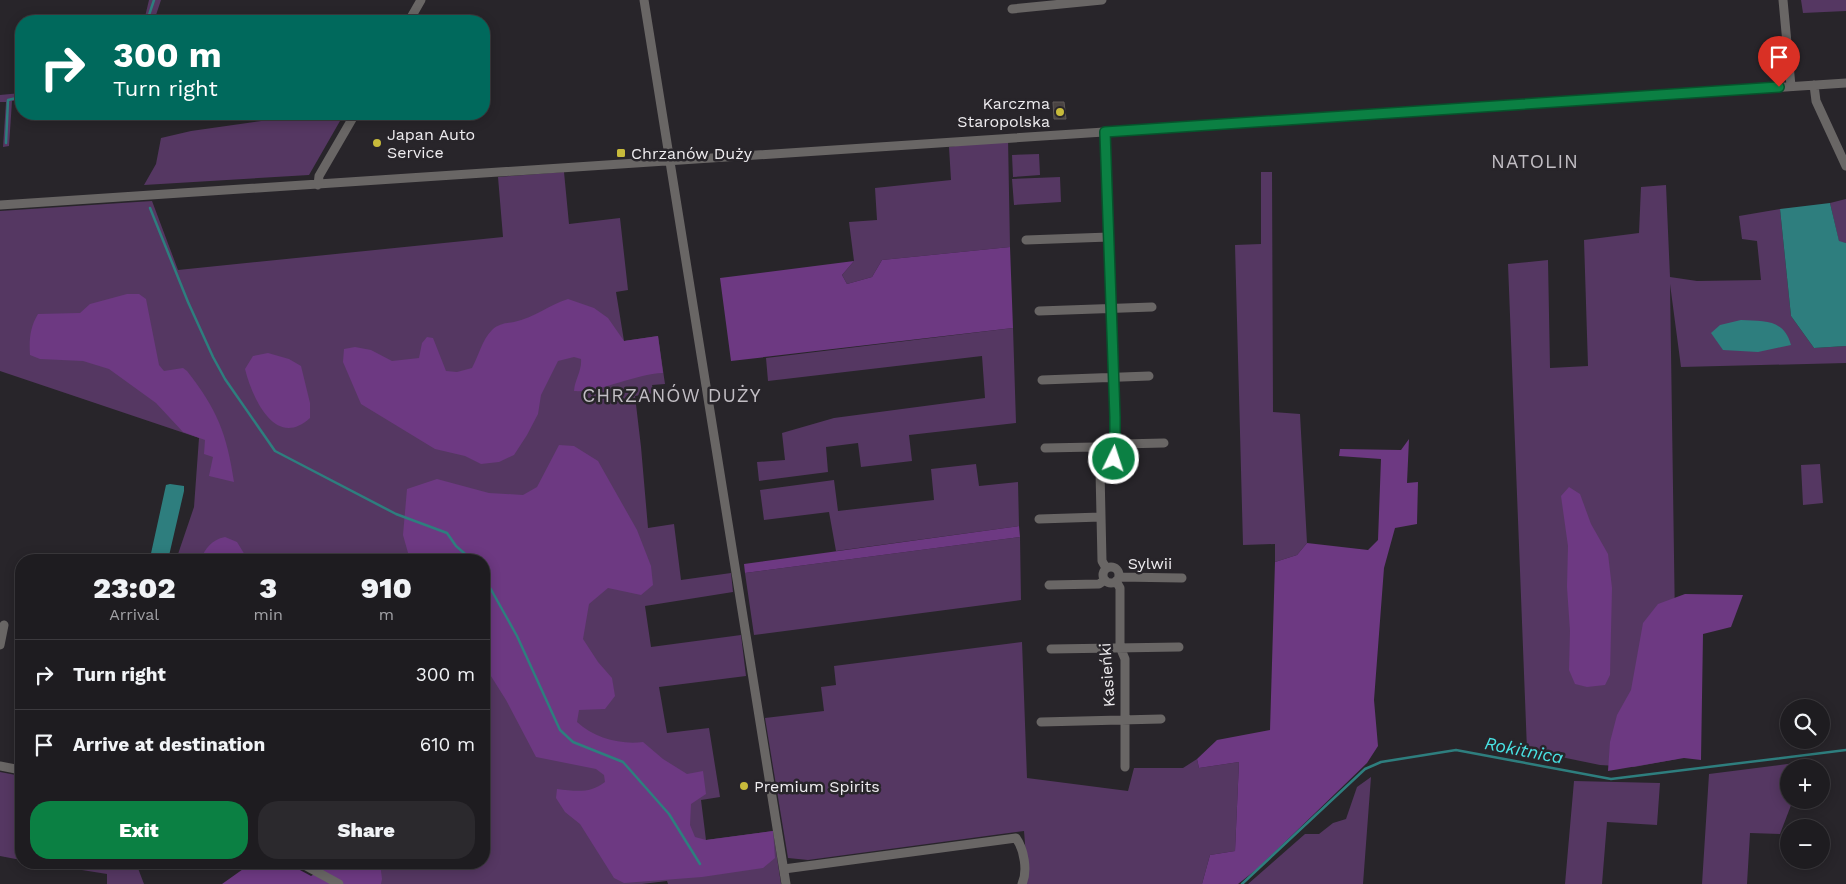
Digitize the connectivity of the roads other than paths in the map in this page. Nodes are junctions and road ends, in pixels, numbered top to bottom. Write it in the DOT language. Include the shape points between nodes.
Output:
graph roads {
  1 [pos="421,0"];
  2 [pos="644,0"];
  3 [pos="1102,0"];
  4 [pos="1783,0"];
  5 [pos="1012,8"];
  6 [pos="412,15"];
  7 [pos="1846,82"];
  8 [pos="1814,85"];
  9 [pos="1791,86"];
  10 [pos="351,120"];
  11 [pos="1105,132"];
  12 [pos="671,160"];
  13 [pos="1846,166"];
  14 [pos="318,185"];
  15 [pos="0,205"];
  16 [pos="1109,237"];
  17 [pos="1026,240"];
  18 [pos="1152,307"];
  19 [pos="1111,308"];
  20 [pos="1038,311"];
  21 [pos="1149,376"];
  22 [pos="1114,378"];
  23 [pos="1042,380"];
  24 [pos="1164,443"];
  25 [pos="1045,448"];
  26 [pos="1113,448"];
  27 [pos="1100,450"];
  28 [pos="1103,460"];
  29 [pos="1101,517"];
  30 [pos="1039,519"];
  31 [pos="1106,568"];
  32 [pos="1182,578"];
  33 [pos="1117,579"];
  34 [pos="1105,580"];
  35 [pos="1049,585"];
  36 [pos="4,624"];
  37 [pos="0,645"];
  38 [pos="1120,647"];
  39 [pos="1179,647"];
  40 [pos="1051,649"];
  41 [pos="1161,719"];
  42 [pos="1125,720"];
  43 [pos="1041,722"];
  44 [pos="0,766"];
  45 [pos="1125,767"];
  46 [pos="15,769"];
  47 [pos="312,869"];
  48 [pos="784,869"];
  49 [pos="339,884"];
  50 [pos="786,884"];
  51 [pos="1022,884"];
  1 -- 6 [label="street"];
  2 -- 12 [label="street"];
  3 -- 5 [label="street"];
  4 -- 9 [label="street"];
  7 -- 8 [label="street"];
  8 -- 9 [label="street"];
  8 -- 13 [label="street" via="1816,101"];
  9 -- 11 [label="street"];
  10 -- 14 [label="street" via="318,177"];
  11 -- 12 [label="street"];
  11 -- 16 [label="street"];
  12 -- 14 [label="street"];
  12 -- 48 [label="street"];
  14 -- 15 [label="street"];
  16 -- 17 [label="street"];
  16 -- 19 [label="street"];
  18 -- 19 [label="street"];
  19 -- 20 [label="street"];
  19 -- 22 [label="street"];
  21 -- 22 [label="street"];
  22 -- 23 [label="street"];
  22 -- 26 [label="street"];
  24 -- 26 [label="street" via="1121,444"];
  25 -- 27 [label="street" via="1095,447"];
  26 -- 27 [label="street" via="1106,446"];
  26 -- 28 [label="street" via="1115,456 1112,460"];
  27 -- 28 [label="street"];
  28 -- 29 [label="street" via="1100,471"];
  29 -- 30 [label="street"];
  29 -- 31 [label="street" via="1102,561"];
  31 -- 33 [label="street" via="1115,568"];
  31 -- 34 [label="street"];
  32 -- 33 [label="street, Sylwii"];
  33 -- 34 [label="street" via="1109,583"];
  33 -- 38 [label="street, Kasieńki" via="1120,588"];
  34 -- 35 [label="street" via="1099,584"];
  36 -- 37 [label="street"];
  38 -- 39 [label="street"];
  38 -- 40 [label="street"];
  38 -- 42 [label="street, Kasieńki" via="1125,659"];
  41 -- 42 [label="street"];
  42 -- 43 [label="street"];
  42 -- 45 [label="street, Kasieńki"];
  44 -- 46 [label="street"];
  47 -- 49 [label="street"];
  48 -- 50 [label="street"];
  48 -- 51 [label="street" via="1016,838 1024,863"];
}
